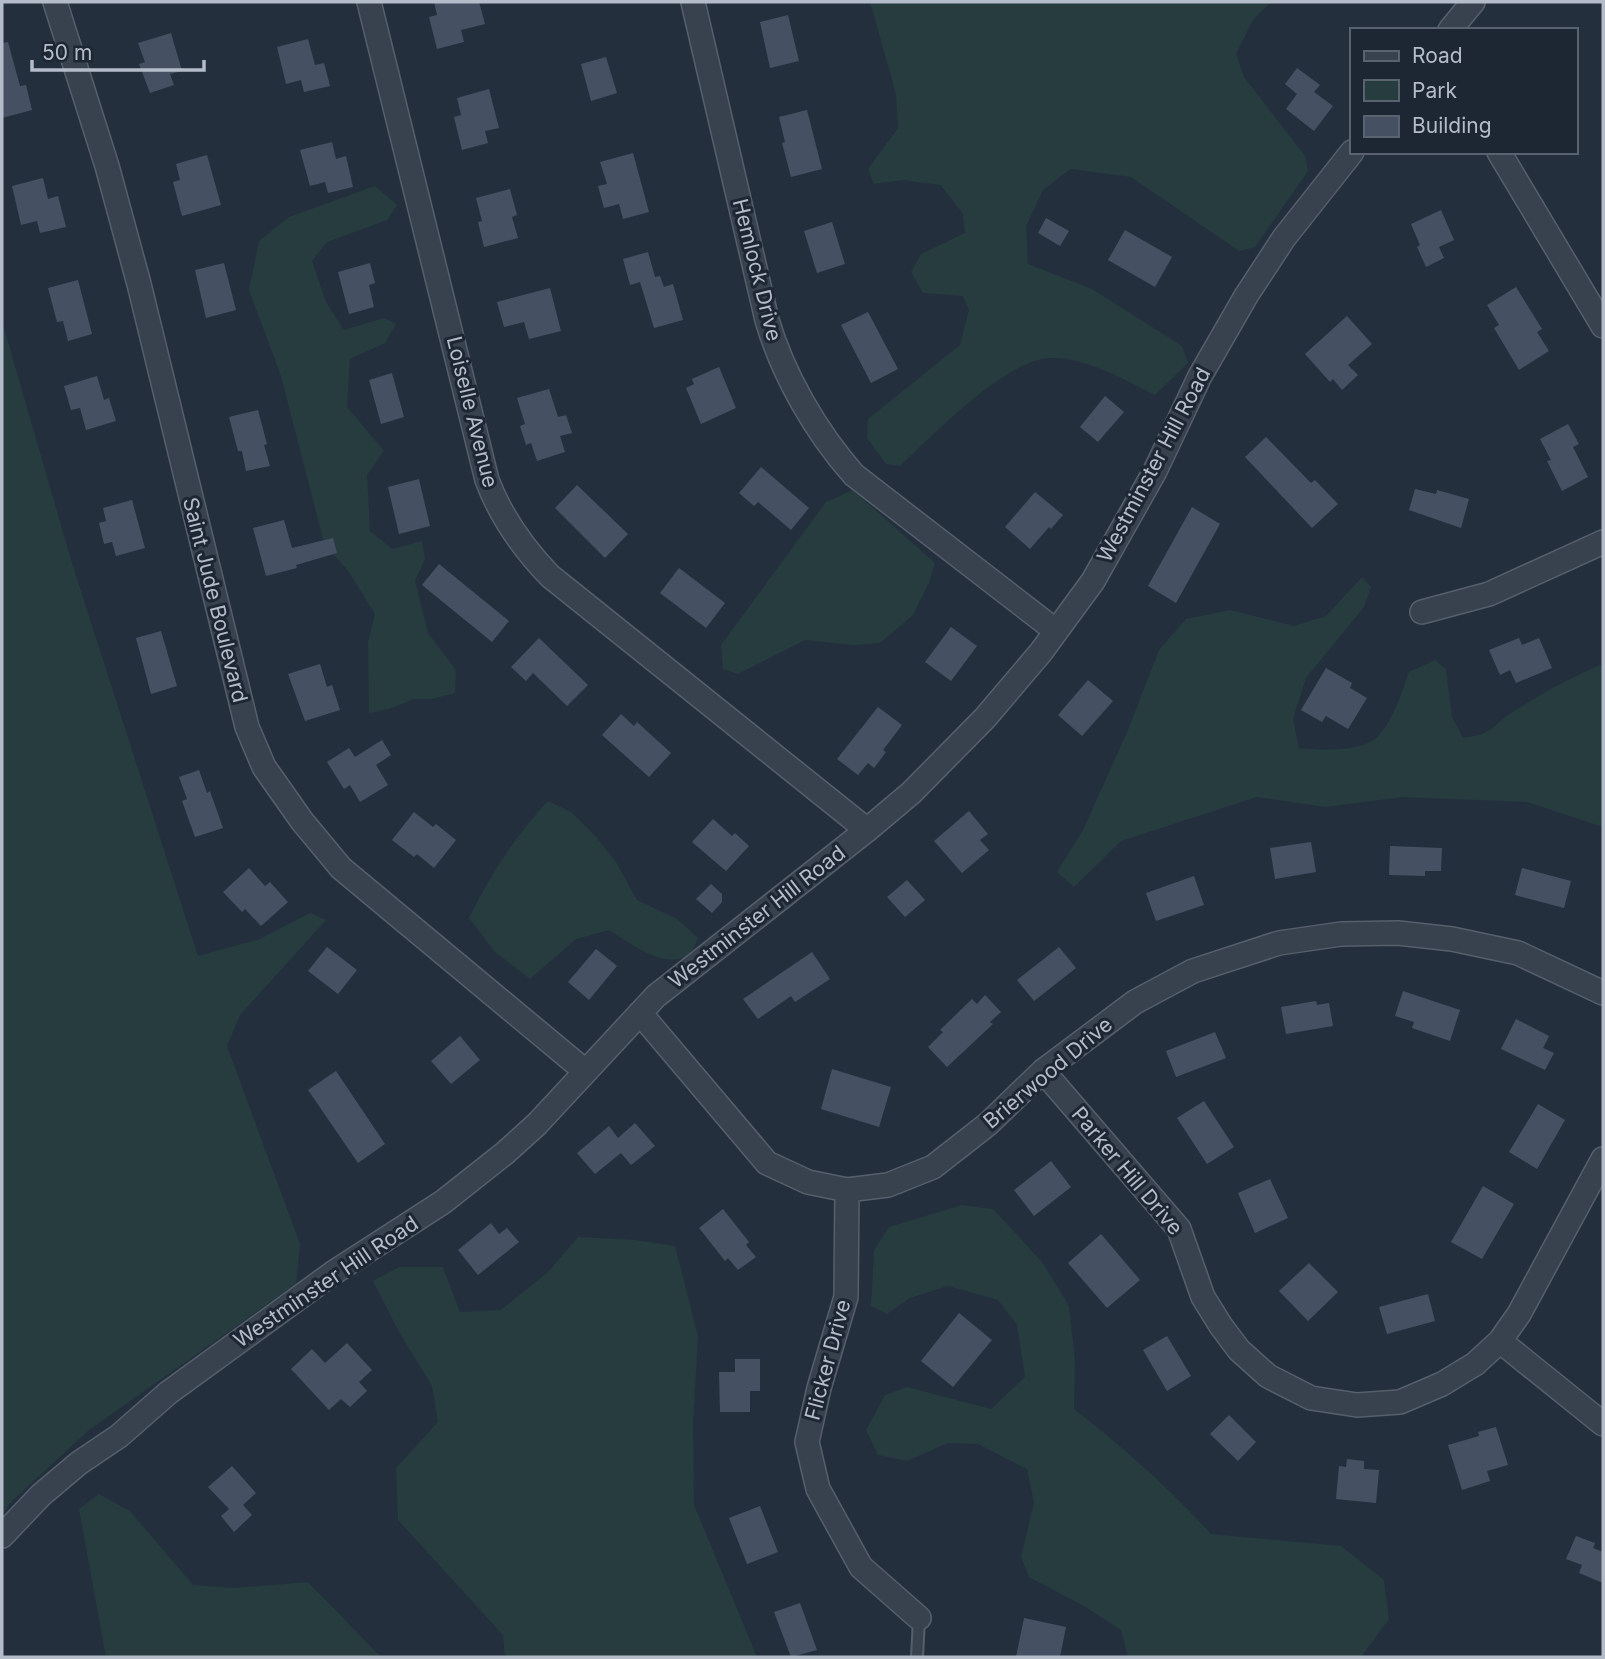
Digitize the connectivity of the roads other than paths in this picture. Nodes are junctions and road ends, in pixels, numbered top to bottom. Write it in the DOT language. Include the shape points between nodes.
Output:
graph roads {
  1 [pos="55,2"];
  2 [pos="369,2"];
  3 [pos="694,2"];
  4 [pos="1473,2"];
  5 [pos="1452,28"];
  6 [pos="1350,154"];
  7 [pos="1500,154"];
  8 [pos="1603,326"];
  9 [pos="1603,542"];
  10 [pos="1422,612"];
  11 [pos="1056,631"];
  12 [pos="867,831"];
  13 [pos="1603,993"];
  14 [pos="640,1013"];
  15 [pos="585,1071"];
  16 [pos="1043,1072"];
  17 [pos="1603,1159"];
  18 [pos="848,1190"];
  19 [pos="1500,1341"];
  20 [pos="1603,1424"];
  21 [pos="2,1536"];
  22 [pos="919,1618"];
  23 [pos="917,1657"];
  1 -- 15 [label="street, Saint Jude Boulevard" via="139,284 228,653 260,760 341,868"];
  2 -- 12 [label="street, Loiselle Avenue" via="486,480 507,523 526,552 550,576"];
  3 -- 11 [label="street, Hemlock Drive" via="767,320 812,417 839,459 869,488"];
  4 -- 5 [label="street"];
  6 -- 11 [label="street, Westminster Hill Road" via="1284,238 1246,296 1093,581"];
  7 -- 8 [label="street"];
  9 -- 10 [label="street" via="1489,594"];
  11 -- 12 [label="street, Westminster Hill Road" via="985,718"];
  12 -- 14 [label="street, Westminster Hill Road"];
  13 -- 16 [label="street, Brierwood Drive" via="1518,953 1452,939 1398,933 1304,939 1266,946 1193,971 1135,1002"];
  14 -- 15 [label="street, Westminster Hill Road"];
  14 -- 18 [label="street, Brierwood Drive" via="767,1163 808,1182"];
  15 -- 21 [label="street, Westminster Hill Road" via="505,1153 443,1202 333,1273 168,1392 41,1495"];
  16 -- 18 [label="street, Brierwood Drive" via="933,1167 888,1185"];
  16 -- 19 [label="street, Parker Hill Drive" via="1179,1229 1203,1297 1239,1350 1268,1376 1311,1398 1357,1405 1400,1402 1475,1364"];
  17 -- 19 [label="street, Parker Hill Drive"];
  18 -- 22 [label="street, Flicker Drive" via="846,1297 807,1441 818,1489 861,1567"];
  19 -- 20 [label="street"];
  22 -- 23 [label="lane"];
}
